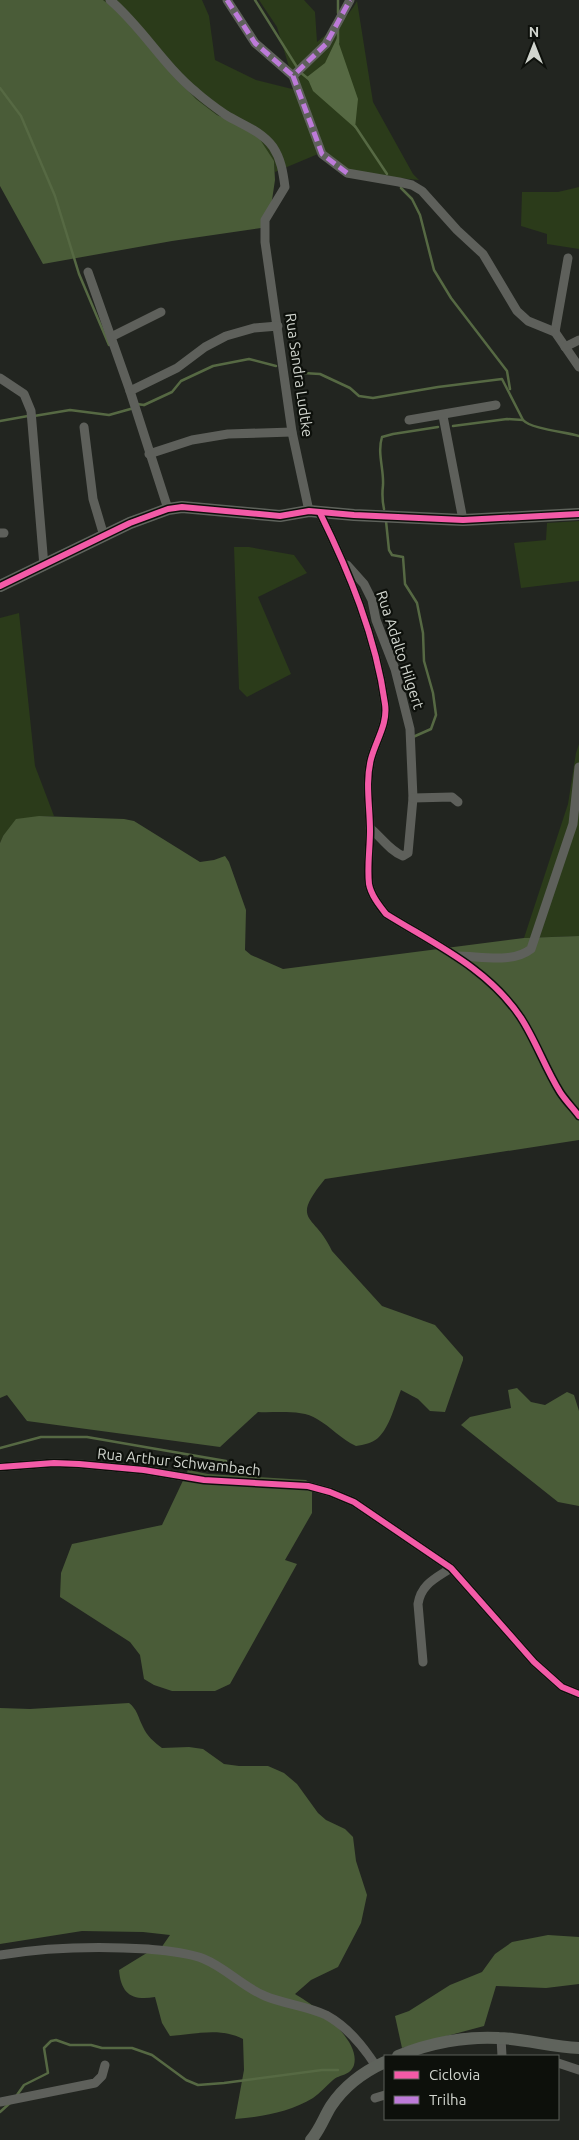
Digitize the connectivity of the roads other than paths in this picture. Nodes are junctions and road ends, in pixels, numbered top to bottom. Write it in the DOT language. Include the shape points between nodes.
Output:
graph roads {
  1 [pos="110,0"];
  2 [pos="227,0"];
  3 [pos="350,0"];
  4 [pos="292,76"];
  5 [pos="568,258"];
  6 [pos="88,272"];
  7 [pos="161,312"];
  8 [pos="278,326"];
  9 [pos="555,332"];
  10 [pos="111,337"];
  11 [pos="579,340"];
  12 [pos="565,347"];
  13 [pos="579,367"];
  14 [pos="0,378"];
  15 [pos="130,391"];
  16 [pos="496,405"];
  17 [pos="444,416"];
  18 [pos="409,420"];
  19 [pos="84,427"];
  20 [pos="292,432"];
  21 [pos="149,454"];
  22 [pos="168,509"];
  23 [pos="315,512"];
  24 [pos="579,514"];
  25 [pos="462,520"];
  26 [pos="104,536"];
  27 [pos="345,563"];
  28 [pos="44,566"];
  29 [pos="0,586"];
  30 [pos="579,767"];
  31 [pos="413,798"];
  32 [pos="458,802"];
  33 [pos="370,828"];
  34 [pos="457,956"];
  35 [pos="579,1116"];
  36 [pos="0,1467"];
  37 [pos="451,1568"];
  38 [pos="423,1662"];
  39 [pos="579,1694"];
  40 [pos="0,1955"];
  41 [pos="501,2038"];
  42 [pos="579,2048"];
  43 [pos="400,2055"];
  44 [pos="502,2055"];
  45 [pos="559,2063"];
  46 [pos="381,2064"];
  47 [pos="105,2065"];
  48 [pos="579,2070"];
  49 [pos="384,2094"];
  50 [pos="376,2098"];
  51 [pos="0,2102"];
  52 [pos="311,2140"];
  1 -- 8 [label="street, Rua Sandra Ludtke" via="124,12 168,66 196,92 262,135 280,161 285,187 264,220"];
  2 -- 4 [label="street" via="255,43"];
  3 -- 4 [label="street" via="326,44"];
  4 -- 9 [label="street" via="322,154 347,173 412,185 422,191 483,254 517,311 528,321"];
  5 -- 9 [label="street"];
  6 -- 10 [label="street"];
  7 -- 10 [label="street"];
  8 -- 15 [label="street" via="254,328 226,336 177,368"];
  8 -- 20 [label="street, Rua Sandra Ludtke"];
  9 -- 12 [label="street"];
  10 -- 15 [label="street"];
  11 -- 12 [label="street"];
  12 -- 13 [label="street"];
  14 -- 28 [label="street" via="24,394 31,411"];
  15 -- 21 [label="street"];
  16 -- 17 [label="street"];
  17 -- 18 [label="street"];
  17 -- 25 [label="street"];
  19 -- 26 [label="street" via="93,499"];
  20 -- 21 [label="street" via="228,434 192,440"];
  20 -- 23 [label="street, Rua Sandra Ludtke"];
  21 -- 22 [label="street"];
  22 -- 23 [label="street" via="206,508 280,516"];
  22 -- 26 [label="street"];
  23 -- 25 [label="street"];
  23 -- 27 [label="street, Rua Sandra Ludtke"];
  24 -- 25 [label="street"];
  26 -- 28 [label="street"];
  27 -- 31 [label="street, Rua Adalto Hilgert" via="364,584 372,600 376,620 395,669 410,729"];
  27 -- 33 [label="street" via="370,638 385,705 385,721 368,775"];
  28 -- 29 [label="street"];
  30 -- 34 [label="street" via="573,824 531,949 512,958"];
  31 -- 32 [label="street" via="452,797"];
  31 -- 33 [label="street, Rua Adalto Hilgert" via="408,853 403,856 392,851"];
  33 -- 34 [label="street" via="370,886 378,903 386,914"];
  34 -- 35 [label="street" via="489,981 521,1018 560,1092"];
  36 -- 37 [label="street, Rua Arthur Schwambach" via="54,1462 144,1470 204,1480 308,1486 354,1502"];
  37 -- 38 [label="street" via="424,1586 420,1595"];
  37 -- 39 [label="street, Rua Arthur Schwambach" via="534,1662 562,1686"];
  40 -- 46 [label="street" via="63,1947 118,1947 169,1951 202,1958 235,1976 252,1991 325,2015 344,2027"];
  41 -- 42 [label="street"];
  41 -- 43 [label="street" via="452,2041 416,2048"];
  41 -- 44 [label="street"];
  45 -- 48 [label="street"];
  46 -- 52 [label="street" via="361,2074 346,2088"];
  47 -- 51 [label="street" via="95,2084"];
  49 -- 50 [label="street"];
}
